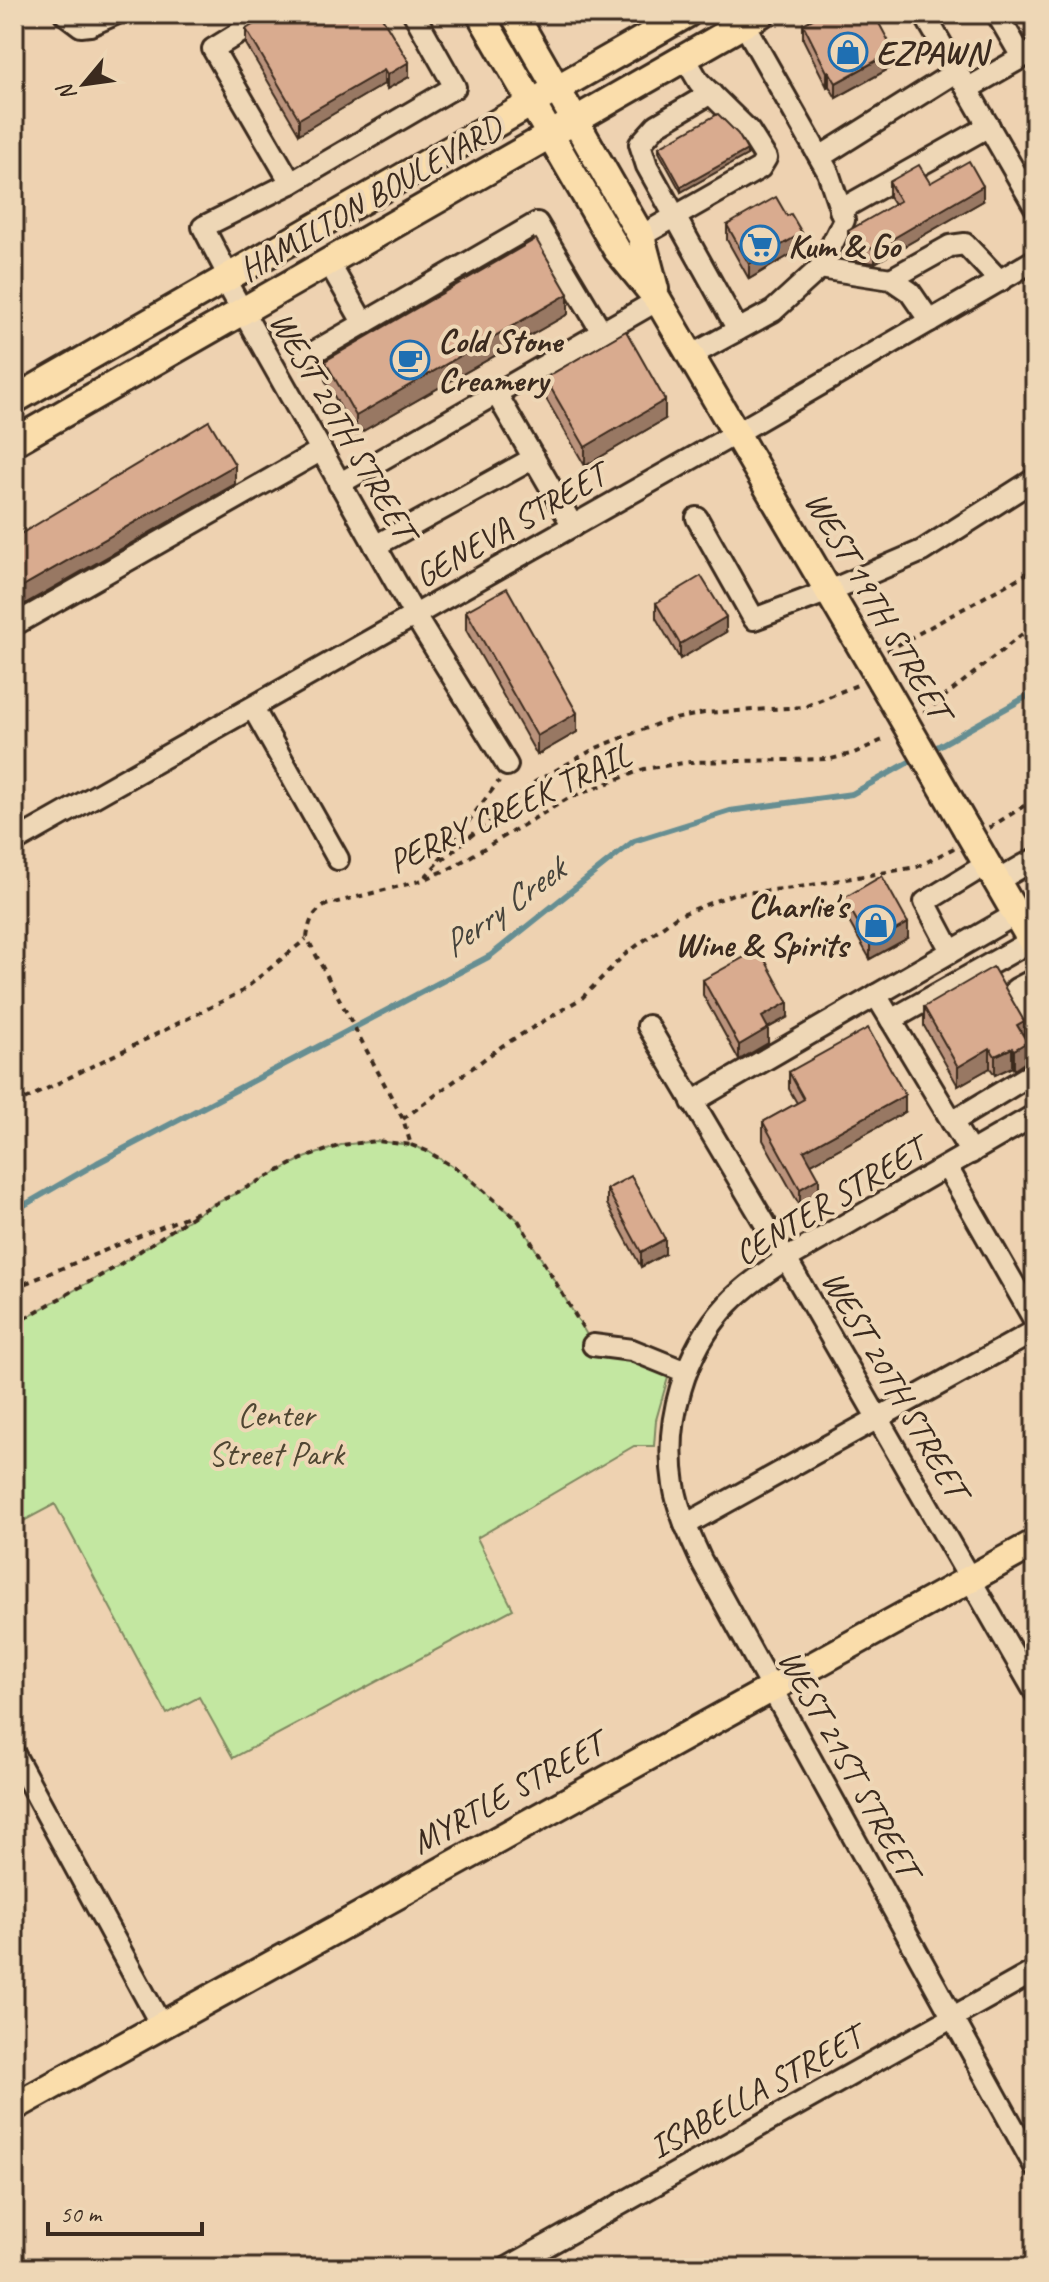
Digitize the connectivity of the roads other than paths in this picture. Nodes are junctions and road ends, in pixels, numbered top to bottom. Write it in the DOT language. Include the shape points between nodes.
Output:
graph roads {
  1 [pos="65,14"];
  2 [pos="115,14"];
  3 [pos="270,14"];
  4 [pos="414,14"];
  5 [pos="480,14"];
  6 [pos="687,14"];
  7 [pos="997,14"];
  8 [pos="927,15"];
  9 [pos="514,16"];
  10 [pos="752,19"];
  11 [pos="1028,53"];
  12 [pos="685,58"];
  13 [pos="962,80"];
  14 [pos="558,90"];
  15 [pos="711,93"];
  16 [pos="533,105"];
  17 [pos="576,122"];
  18 [pos="989,126"];
  19 [pos="550,137"];
  20 [pos="820,157"];
  21 [pos="291,183"];
  22 [pos="1035,207"];
  23 [pos="840,210"];
  24 [pos="675,217"];
  25 [pos="641,236"];
  26 [pos="1035,260"];
  27 [pos="329,263"];
  28 [pos="820,268"];
  29 [pos="227,279"];
  30 [pos="891,279"];
  31 [pos="1000,281"];
  32 [pos="658,300"];
  33 [pos="243,313"];
  34 [pos="930,321"];
  35 [pos="364,324"];
  36 [pos="738,330"];
  37 [pos="602,332"];
  38 [pos="309,355"];
  39 [pos="690,356"];
  40 [pos="496,393"];
  41 [pos="14,400"];
  42 [pos="735,434"];
  43 [pos="14,442"];
  44 [pos="320,451"];
  45 [pos="534,458"];
  46 [pos="1035,479"];
  47 [pos="339,484"];
  48 [pos="697,518"];
  49 [pos="573,526"];
  50 [pos="375,546"];
  51 [pos="829,591"];
  52 [pos="415,616"];
  53 [pos="14,625"];
  54 [pos="253,708"];
  55 [pos="507,765"];
  56 [pos="14,842"];
  57 [pos="338,859"];
  58 [pos="1035,859"];
  59 [pos="992,872"];
  60 [pos="1016,914"];
  61 [pos="980,935"];
  62 [pos="1033,944"];
  63 [pos="951,951"];
  64 [pos="995,961"];
  65 [pos="1035,979"];
  66 [pos="876,995"];
  67 [pos="891,1020"];
  68 [pos="1035,1022"];
  69 [pos="648,1026"];
  70 [pos="1035,1072"];
  71 [pos="692,1102"];
  72 [pos="1035,1115"];
  73 [pos="952,1122"];
  74 [pos="971,1153"];
  75 [pos="947,1167"];
  76 [pos="786,1259"];
  77 [pos="1035,1321"];
  78 [pos="1035,1331"];
  79 [pos="593,1345"];
  80 [pos="686,1372"];
  81 [pos="878,1420"];
  82 [pos="685,1525"];
  83 [pos="1035,1543"];
  84 [pos="971,1580"];
  85 [pos="771,1688"];
  86 [pos="1035,1692"];
  87 [pos="14,1754"];
  88 [pos="1035,1971"];
  89 [pos="952,2018"];
  90 [pos="161,2025"];
  91 [pos="14,2107"];
  92 [pos="1035,2167"];
  93 [pos="507,2268"];
  1 -- 2 [label="street" via="81,26"];
  3 -- 21 [label="street" via="213,49"];
  4 -- 21 [label="street" via="455,87"];
  5 -- 16 [label="main road, WEST 19TH STREET"];
  6 -- 14 [label="main road, HAMILTON BOULEVARD"];
  7 -- 11 [label="street"];
  8 -- 13 [label="street"];
  9 -- 14 [label="main road, WEST 19TH STREET"];
  10 -- 12 [label="main road, HAMILTON BOULEVARD"];
  10 -- 20 [label="street"];
  11 -- 13 [label="street"];
  12 -- 15 [label="street"];
  12 -- 17 [label="main road, HAMILTON BOULEVARD"];
  13 -- 18 [label="street"];
  13 -- 20 [label="street"];
  14 -- 16 [label="main road, HAMILTON BOULEVARD"];
  14 -- 17 [label="main road, WEST 19TH STREET"];
  15 -- 24 [label="street" via="657,125 640,144"];
  15 -- 24 [label="street" via="749,131 766,158 760,168"];
  16 -- 19 [label="main road, WEST 19TH STREET"];
  16 -- 29 [label="main road, HAMILTON BOULEVARD"];
  17 -- 19 [label="main road, HAMILTON BOULEVARD"];
  17 -- 25 [label="main road, WEST 19TH STREET"];
  18 -- 22 [label="street"];
  18 -- 23 [label="street"];
  19 -- 27 [label="main road, HAMILTON BOULEVARD"];
  19 -- 32 [label="main road, WEST 19TH STREET" via="617,250"];
  20 -- 23 [label="street"];
  21 -- 29 [label="street, WEST 20TH STREET" via="203,227"];
  23 -- 28 [label="street" via="844,220"];
  24 -- 25 [label="street"];
  24 -- 36 [label="street"];
  25 -- 32 [label="main road, WEST 19TH STREET"];
  26 -- 31 [label="street, GENEVA STREET"];
  27 -- 33 [label="main road, HAMILTON BOULEVARD"];
  27 -- 35 [label="street"];
  28 -- 30 [label="street"];
  28 -- 36 [label="street" via="773,311"];
  29 -- 33 [label="street, WEST 20TH STREET"];
  29 -- 41 [label="main road, HAMILTON BOULEVARD"];
  30 -- 31 [label="street" via="950,246 965,244"];
  30 -- 34 [label="street" via="910,292"];
  31 -- 34 [label="street, GENEVA STREET"];
  32 -- 37 [label="street"];
  32 -- 39 [label="main road, WEST 19TH STREET"];
  33 -- 43 [label="main road, HAMILTON BOULEVARD"];
  33 -- 44 [label="street, WEST 20TH STREET"];
  34 -- 42 [label="street, GENEVA STREET"];
  35 -- 37 [label="street" via="537,223"];
  35 -- 38 [label="street"];
  36 -- 39 [label="street"];
  37 -- 40 [label="street"];
  39 -- 42 [label="main road, WEST 19TH STREET"];
  40 -- 45 [label="street"];
  40 -- 47 [label="street"];
  42 -- 49 [label="street, GENEVA STREET"];
  42 -- 51 [label="main road, WEST 19TH STREET"];
  44 -- 47 [label="street, WEST 20TH STREET"];
  44 -- 53 [label="street"];
  45 -- 49 [label="street"];
  45 -- 50 [label="street"];
  46 -- 51 [label="street" via="922,551"];
  47 -- 50 [label="street, WEST 20TH STREET"];
  48 -- 51 [label="street" via="754,619"];
  49 -- 52 [label="street, GENEVA STREET"];
  50 -- 52 [label="street, WEST 20TH STREET"];
  51 -- 59 [label="main road, WEST 19TH STREET, bridge"];
  52 -- 54 [label="street, GENEVA STREET"];
  52 -- 55 [label="street, WEST 20TH STREET"];
  54 -- 56 [label="street, GENEVA STREET"];
  54 -- 57 [label="street"];
  58 -- 59 [label="street"];
  59 -- 60 [label="main road, WEST 19TH STREET"];
  59 -- 63 [label="street" via="925,902"];
  60 -- 61 [label="street"];
  60 -- 62 [label="main road, WEST 19TH STREET"];
  61 -- 63 [label="street"];
  61 -- 64 [label="street"];
  62 -- 64 [label="street"];
  63 -- 66 [label="street"];
  64 -- 67 [label="street"];
  65 -- 68 [label="street" via="1016,989"];
  66 -- 67 [label="street"];
  66 -- 71 [label="street"];
  67 -- 73 [label="street"];
  69 -- 71 [label="street, WEST 20TH STREET"];
  70 -- 73 [label="street"];
  71 -- 76 [label="street, WEST 20TH STREET"];
  72 -- 74 [label="street, CENTER STREET"];
  73 -- 74 [label="street"];
  74 -- 75 [label="street, CENTER STREET"];
  75 -- 76 [label="street, CENTER STREET"];
  75 -- 77 [label="street"];
  76 -- 80 [label="street, CENTER STREET" via="728,1304"];
  76 -- 81 [label="street, WEST 20TH STREET"];
  78 -- 81 [label="street"];
  79 -- 80 [label="street" via="632,1350"];
  80 -- 82 [label="street, WEST 21ST STREET" via="671,1451"];
  81 -- 82 [label="street"];
  81 -- 84 [label="street, WEST 20TH STREET"];
  82 -- 85 [label="street, WEST 21ST STREET"];
  83 -- 84 [label="main road, MYRTLE STREET"];
  84 -- 85 [label="main road, MYRTLE STREET"];
  84 -- 86 [label="street, WEST 20TH STREET"];
  85 -- 89 [label="street, WEST 21ST STREET"];
  85 -- 90 [label="main road, MYRTLE STREET"];
  87 -- 90 [label="street"];
  88 -- 89 [label="street, ISABELLA STREET"];
  89 -- 92 [label="street, WEST 21ST STREET"];
  89 -- 93 [label="street, ISABELLA STREET"];
  90 -- 91 [label="main road, MYRTLE STREET"];
}
